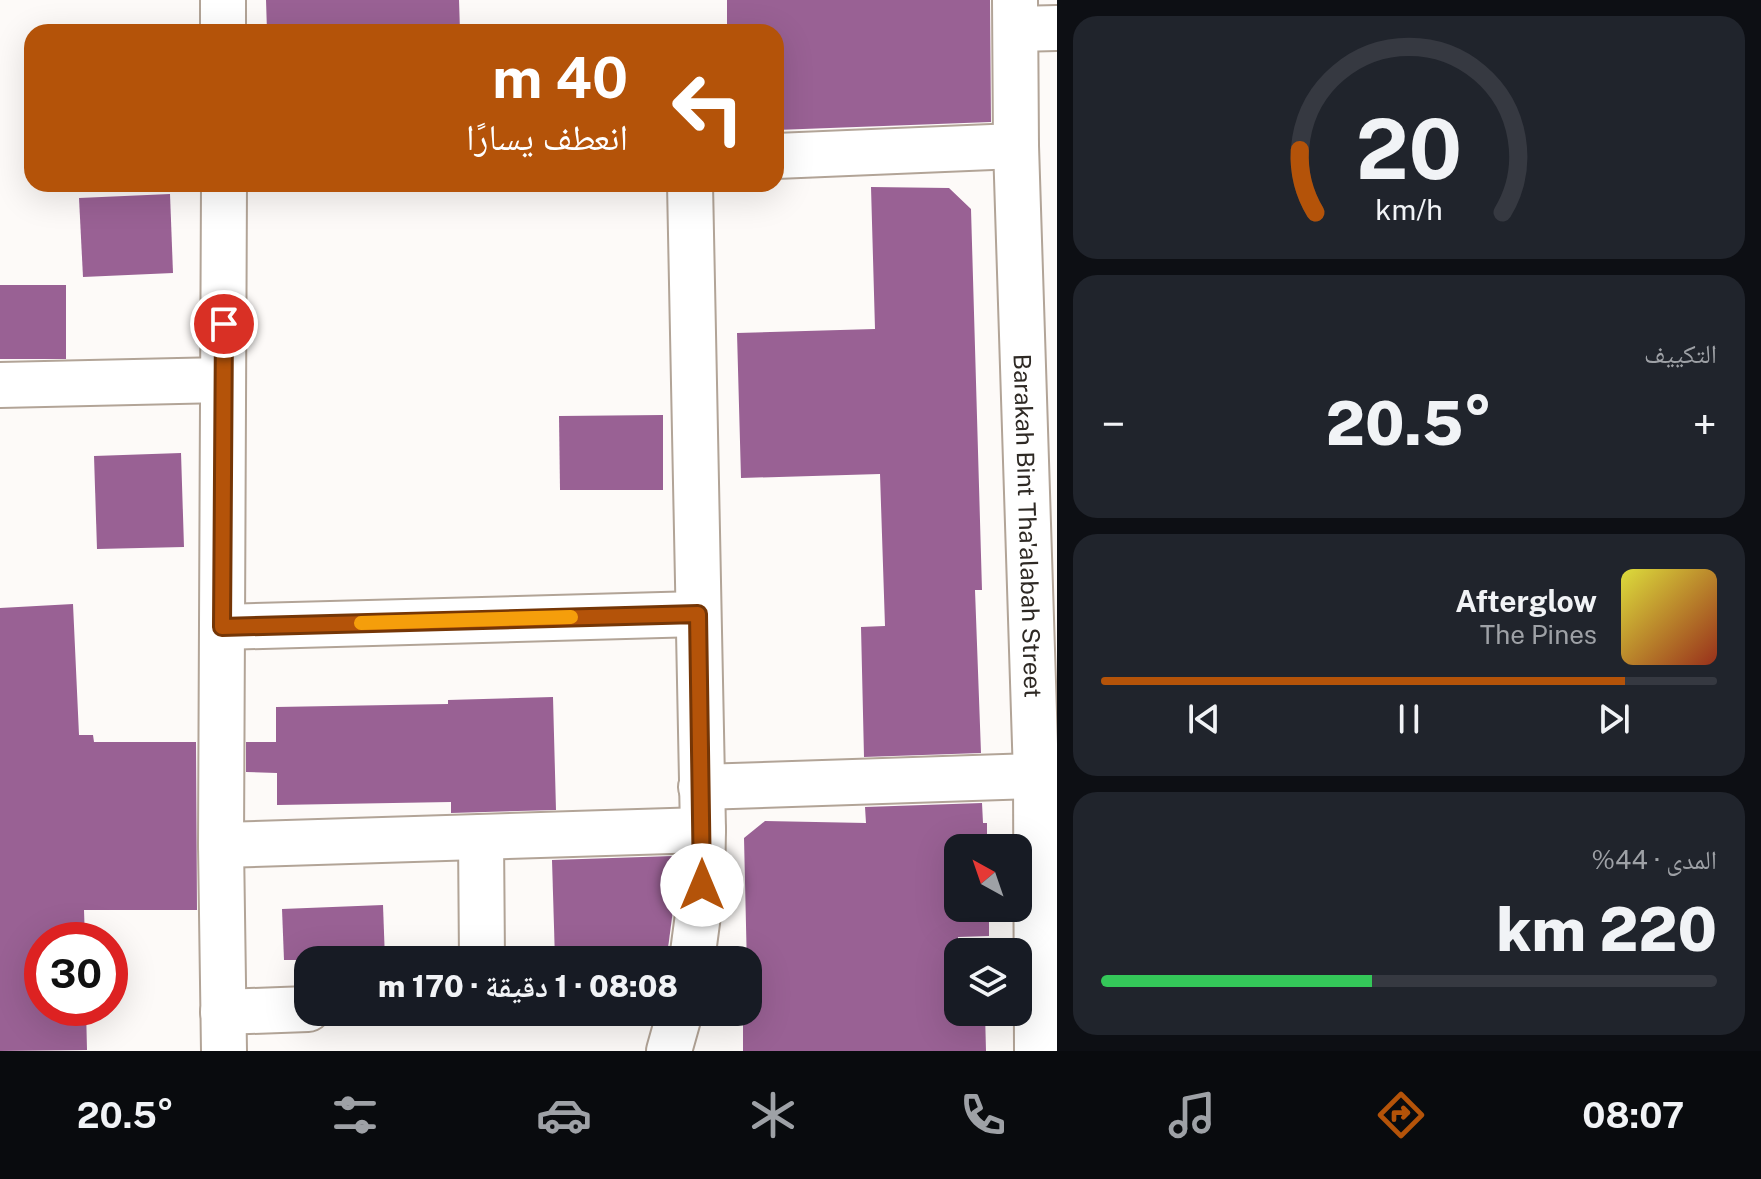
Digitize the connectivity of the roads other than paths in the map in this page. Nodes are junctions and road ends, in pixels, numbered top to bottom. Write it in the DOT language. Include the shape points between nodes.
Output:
graph roads {
  1 [pos="223,0"];
  2 [pos="1030,19"];
  3 [pos="223,24"];
  4 [pos="1016,146"];
  5 [pos="784,156"];
  6 [pos="224,192"];
  7 [pos="690,192"];
  8 [pos="223,380"];
  9 [pos="0,385"];
  10 [pos="698,614"];
  11 [pos="222,627"];
  12 [pos="1045,692"];
  13 [pos="1036,776"];
  14 [pos="701,787"];
  15 [pos="703,830"];
  16 [pos="481,837"];
  17 [pos="221,845"];
  18 [pos="482,946"];
  19 [pos="694,946"];
  20 [pos="294,1013"];
  21 [pos="676,1026"];
  22 [pos="224,1032"];
  23 [pos="669,1051"];
  24 [pos="1037,1051"];
  1 -- 3 [label="street"];
  2 -- 4 [label="street, Barakah Bint Tha'alabah Street"];
  4 -- 5 [label="street"];
  4 -- 12 [label="street, Barakah Bint Tha'alabah Street"];
  6 -- 8 [label="street"];
  7 -- 10 [label="street"];
  8 -- 9 [label="street"];
  8 -- 11 [label="street"];
  10 -- 11 [label="street"];
  10 -- 14 [label="street"];
  11 -- 17 [label="street"];
  12 -- 13 [label="street, Barakah Bint Tha'alabah Street"];
  13 -- 14 [label="street"];
  13 -- 24 [label="street, Barakah Bint Tha'alabah Street"];
  14 -- 15 [label="street"];
  15 -- 16 [label="street"];
  15 -- 19 [label="street"];
  16 -- 17 [label="street"];
  16 -- 18 [label="street"];
  17 -- 22 [label="street"];
  20 -- 22 [label="street"];
  21 -- 23 [label="street"];
}
